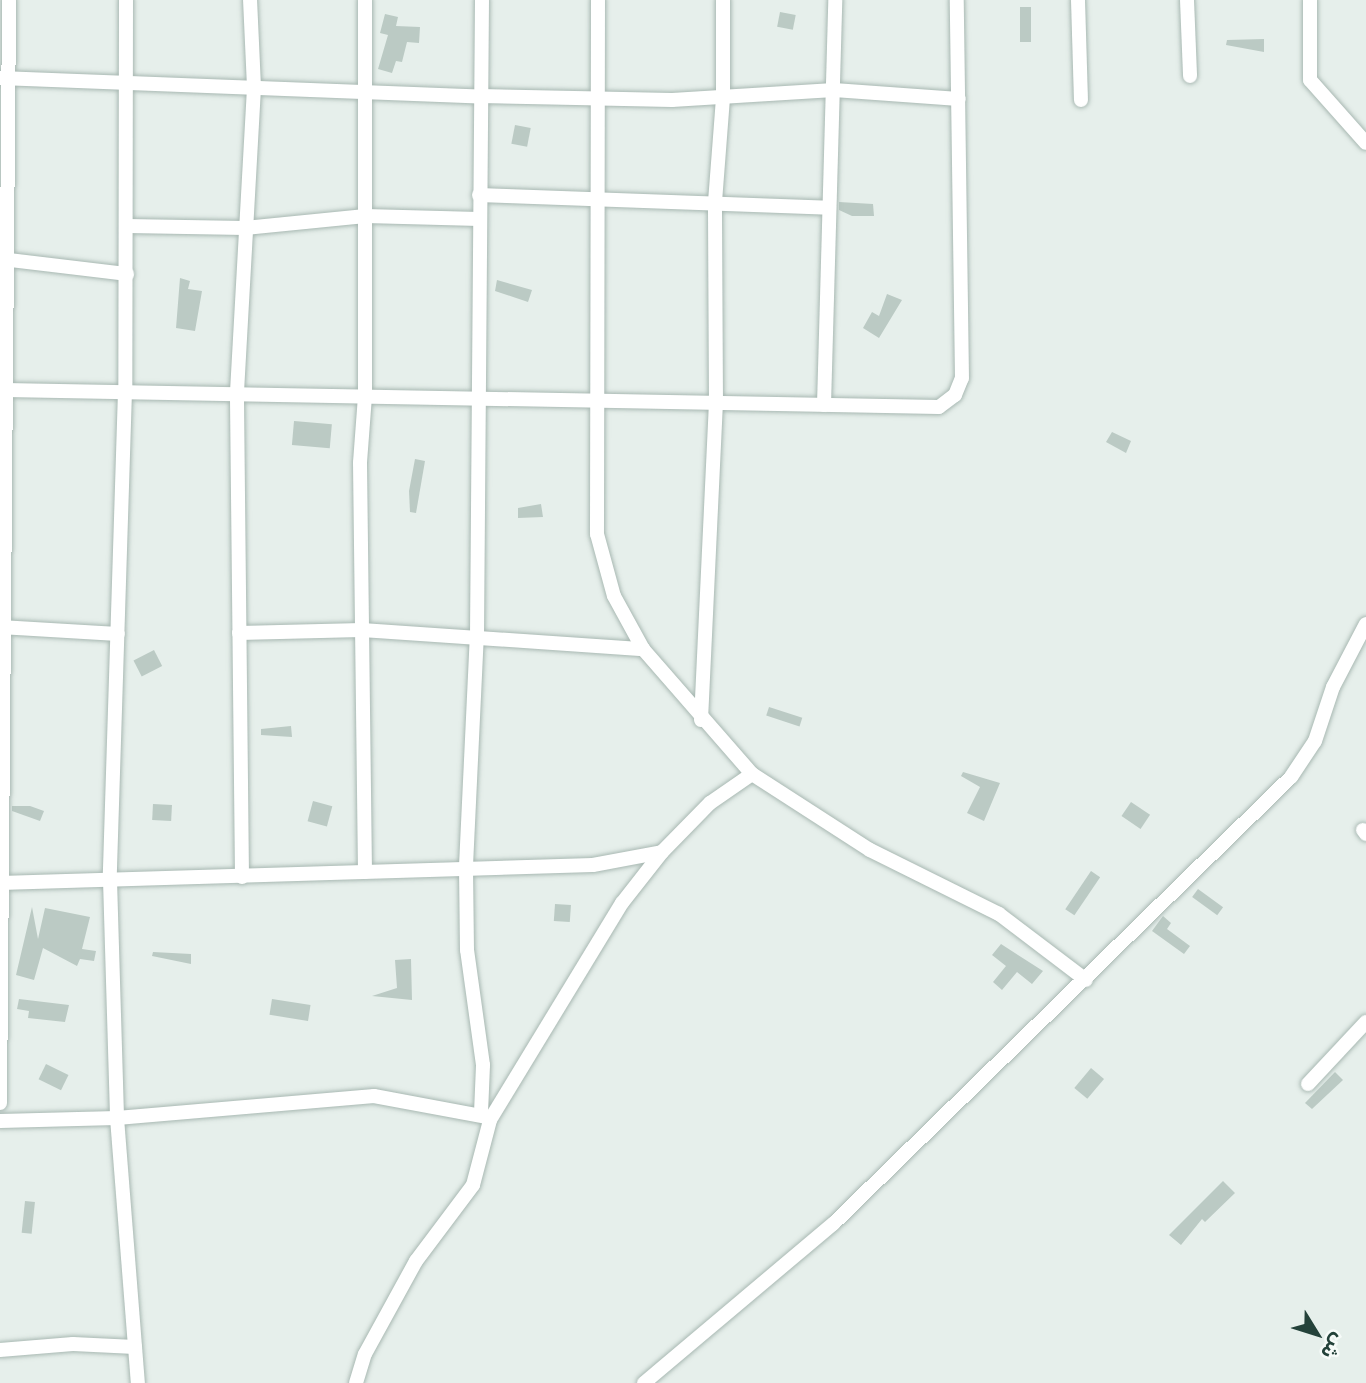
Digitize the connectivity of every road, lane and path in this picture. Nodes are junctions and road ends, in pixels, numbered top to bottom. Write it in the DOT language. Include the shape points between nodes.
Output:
graph roads {
  1 [pos="9,0"];
  2 [pos="126,0"];
  3 [pos="250,0"];
  4 [pos="365,0"];
  5 [pos="482,0"];
  6 [pos="598,0"];
  7 [pos="723,0"];
  8 [pos="835,0"];
  9 [pos="957,0"];
  10 [pos="1078,0"];
  11 [pos="1187,0"];
  12 [pos="1310,0"];
  13 [pos="1190,76"];
  14 [pos="3,78"];
  15 [pos="129,85"];
  16 [pos="254,87"];
  17 [pos="365,89"];
  18 [pos="834,90"];
  19 [pos="479,96"];
  20 [pos="596,98"];
  21 [pos="723,98"];
  22 [pos="959,99"];
  23 [pos="1081,100"];
  24 [pos="1366,143"];
  25 [pos="479,195"];
  26 [pos="597,199"];
  27 [pos="715,202"];
  28 [pos="829,208"];
  29 [pos="365,216"];
  30 [pos="479,219"];
  31 [pos="127,226"];
  32 [pos="244,228"];
  33 [pos="4,259"];
  34 [pos="127,274"];
  35 [pos="5,390"];
  36 [pos="125,391"];
  37 [pos="237,392"];
  38 [pos="365,396"];
  39 [pos="479,396"];
  40 [pos="599,398"];
  41 [pos="716,404"];
  42 [pos="824,405"];
  43 [pos="1,430"];
  44 [pos="1366,624"];
  45 [pos="1,627"];
  46 [pos="362,630"];
  47 [pos="239,633"];
  48 [pos="118,634"];
  49 [pos="477,636"];
  50 [pos="643,649"];
  51 [pos="701,720"];
  52 [pos="752,774"];
  53 [pos="662,852"];
  54 [pos="466,866"];
  55 [pos="365,872"];
  56 [pos="242,877"];
  57 [pos="110,880"];
  58 [pos="1,883"];
  59 [pos="1086,980"];
  60 [pos="1366,1023"];
  61 [pos="1308,1084"];
  62 [pos="0,1103"];
  63 [pos="485,1116"];
  64 [pos="117,1118"];
  65 [pos="0,1121"];
  66 [pos="135,1347"];
  67 [pos="0,1349"];
  68 [pos="138,1383"];
  69 [pos="356,1383"];
  70 [pos="644,1383"];
  1 -- 14 [label="street"];
  2 -- 15 [label="street"];
  3 -- 16 [label="street"];
  4 -- 17 [label="street"];
  5 -- 19 [label="street"];
  6 -- 20 [label="street"];
  7 -- 21 [label="street"];
  8 -- 18 [label="street"];
  9 -- 22 [label="street"];
  10 -- 23 [label="street"];
  11 -- 13 [label="street"];
  12 -- 24 [label="street" via="1310,80"];
  14 -- 15 [label="street"];
  14 -- 33 [label="street"];
  15 -- 16 [label="street"];
  15 -- 31 [label="street"];
  16 -- 17 [label="street"];
  16 -- 32 [label="street"];
  17 -- 19 [label="street"];
  17 -- 29 [label="street"];
  18 -- 21 [label="street"];
  18 -- 22 [label="street"];
  18 -- 28 [label="street"];
  19 -- 20 [label="street"];
  19 -- 25 [label="street"];
  20 -- 21 [label="street"];
  20 -- 26 [label="street"];
  21 -- 27 [label="street"];
  22 -- 42 [label="street" via="962,378 955,395 939,407"];
  25 -- 26 [label="street"];
  25 -- 30 [label="street"];
  26 -- 27 [label="street"];
  26 -- 40 [label="street"];
  27 -- 28 [label="street"];
  27 -- 41 [label="street"];
  28 -- 42 [label="street"];
  29 -- 30 [label="street"];
  29 -- 32 [label="street"];
  29 -- 38 [label="street"];
  30 -- 39 [label="street"];
  31 -- 32 [label="street"];
  31 -- 34 [label="street"];
  32 -- 37 [label="street"];
  33 -- 34 [label="street"];
  33 -- 35 [label="street"];
  34 -- 36 [label="street"];
  35 -- 36 [label="street"];
  35 -- 43 [label="street"];
  36 -- 37 [label="street"];
  36 -- 48 [label="street"];
  37 -- 38 [label="street"];
  37 -- 47 [label="street"];
  38 -- 39 [label="street"];
  38 -- 46 [label="street" via="360,463"];
  39 -- 40 [label="street"];
  39 -- 49 [label="street"];
  40 -- 41 [label="street"];
  40 -- 50 [label="street" via="597,534 614,596"];
  41 -- 42 [label="street"];
  41 -- 51 [label="street"];
  43 -- 45 [label="street"];
  44 -- 59 [label="street" via="1333,687 1315,741 1291,777"];
  45 -- 48 [label="street"];
  45 -- 58 [label="street"];
  46 -- 47 [label="street"];
  46 -- 49 [label="street"];
  46 -- 55 [label="street"];
  47 -- 56 [label="street"];
  48 -- 57 [label="street"];
  49 -- 50 [label="street"];
  49 -- 54 [label="street"];
  50 -- 51 [label="street"];
  51 -- 52 [label="street"];
  52 -- 53 [label="street" via="710,803"];
  52 -- 59 [label="street" via="870,850 999,914"];
  53 -- 54 [label="street" via="593,865"];
  53 -- 63 [label="street" via="622,903"];
  54 -- 55 [label="street"];
  54 -- 63 [label="street" via="467,950 483,1065"];
  55 -- 56 [label="street"];
  56 -- 57 [label="street"];
  57 -- 58 [label="street"];
  57 -- 64 [label="street"];
  58 -- 62 [label="street"];
  59 -- 70 [label="street" via="834,1224"];
  60 -- 61 [label="street"];
  63 -- 64 [label="street" via="374,1096"];
  63 -- 69 [label="street" via="473,1185 416,1261 365,1354"];
  64 -- 65 [label="street"];
  64 -- 66 [label="street"];
  66 -- 67 [label="street" via="73,1344"];
  66 -- 68 [label="street"];
}
